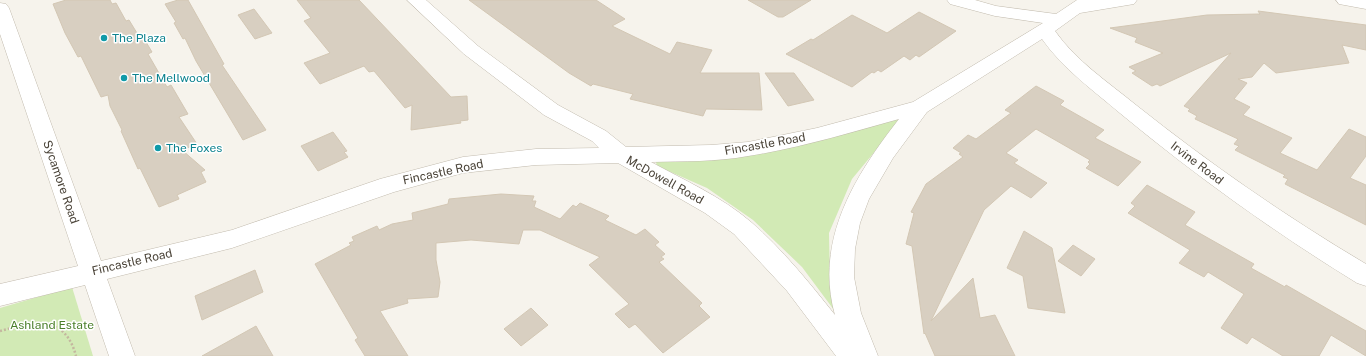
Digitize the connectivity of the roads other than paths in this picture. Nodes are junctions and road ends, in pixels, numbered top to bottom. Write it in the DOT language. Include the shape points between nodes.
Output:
graph roads {
  1 [pos="416,0"];
  2 [pos="956,0"];
  3 [pos="1128,0"];
  4 [pos="1345,0"];
  5 [pos="1366,4"];
  6 [pos="0,8"];
  7 [pos="1067,15"];
  8 [pos="920,107"];
  9 [pos="621,155"];
  10 [pos="93,272"];
  11 [pos="1366,276"];
  12 [pos="0,295"];
  13 [pos="122,356"];
  14 [pos="852,356"];
  15 [pos="865,356"];
  1 -- 9 [label="street, McDowell Road" via="471,50 520,88 551,110 599,136"];
  2 -- 7 [label="street" via="995,11"];
  3 -- 7 [label="street"];
  4 -- 5 [label="street"];
  6 -- 10 [label="street, Sycamore Road"];
  7 -- 8 [label="street, Fincastle Road"];
  7 -- 11 [label="street, Irvine Road" via="1054,44 1068,60 1230,188 1304,239"];
  8 -- 9 [label="street, Fincastle Road" via="817,135 748,149 711,153"];
  8 -- 15 [label="street, Fincastle Road" via="870,174 855,203 844,237 841,273 846,309"];
  9 -- 10 [label="street, Fincastle Road" via="536,157 464,165 388,185 232,239"];
  9 -- 14 [label="street, McDowell Road" via="713,207 742,228 796,284"];
  10 -- 12 [label="street, Fincastle Road"];
  10 -- 13 [label="street, Sycamore Road"];
}
